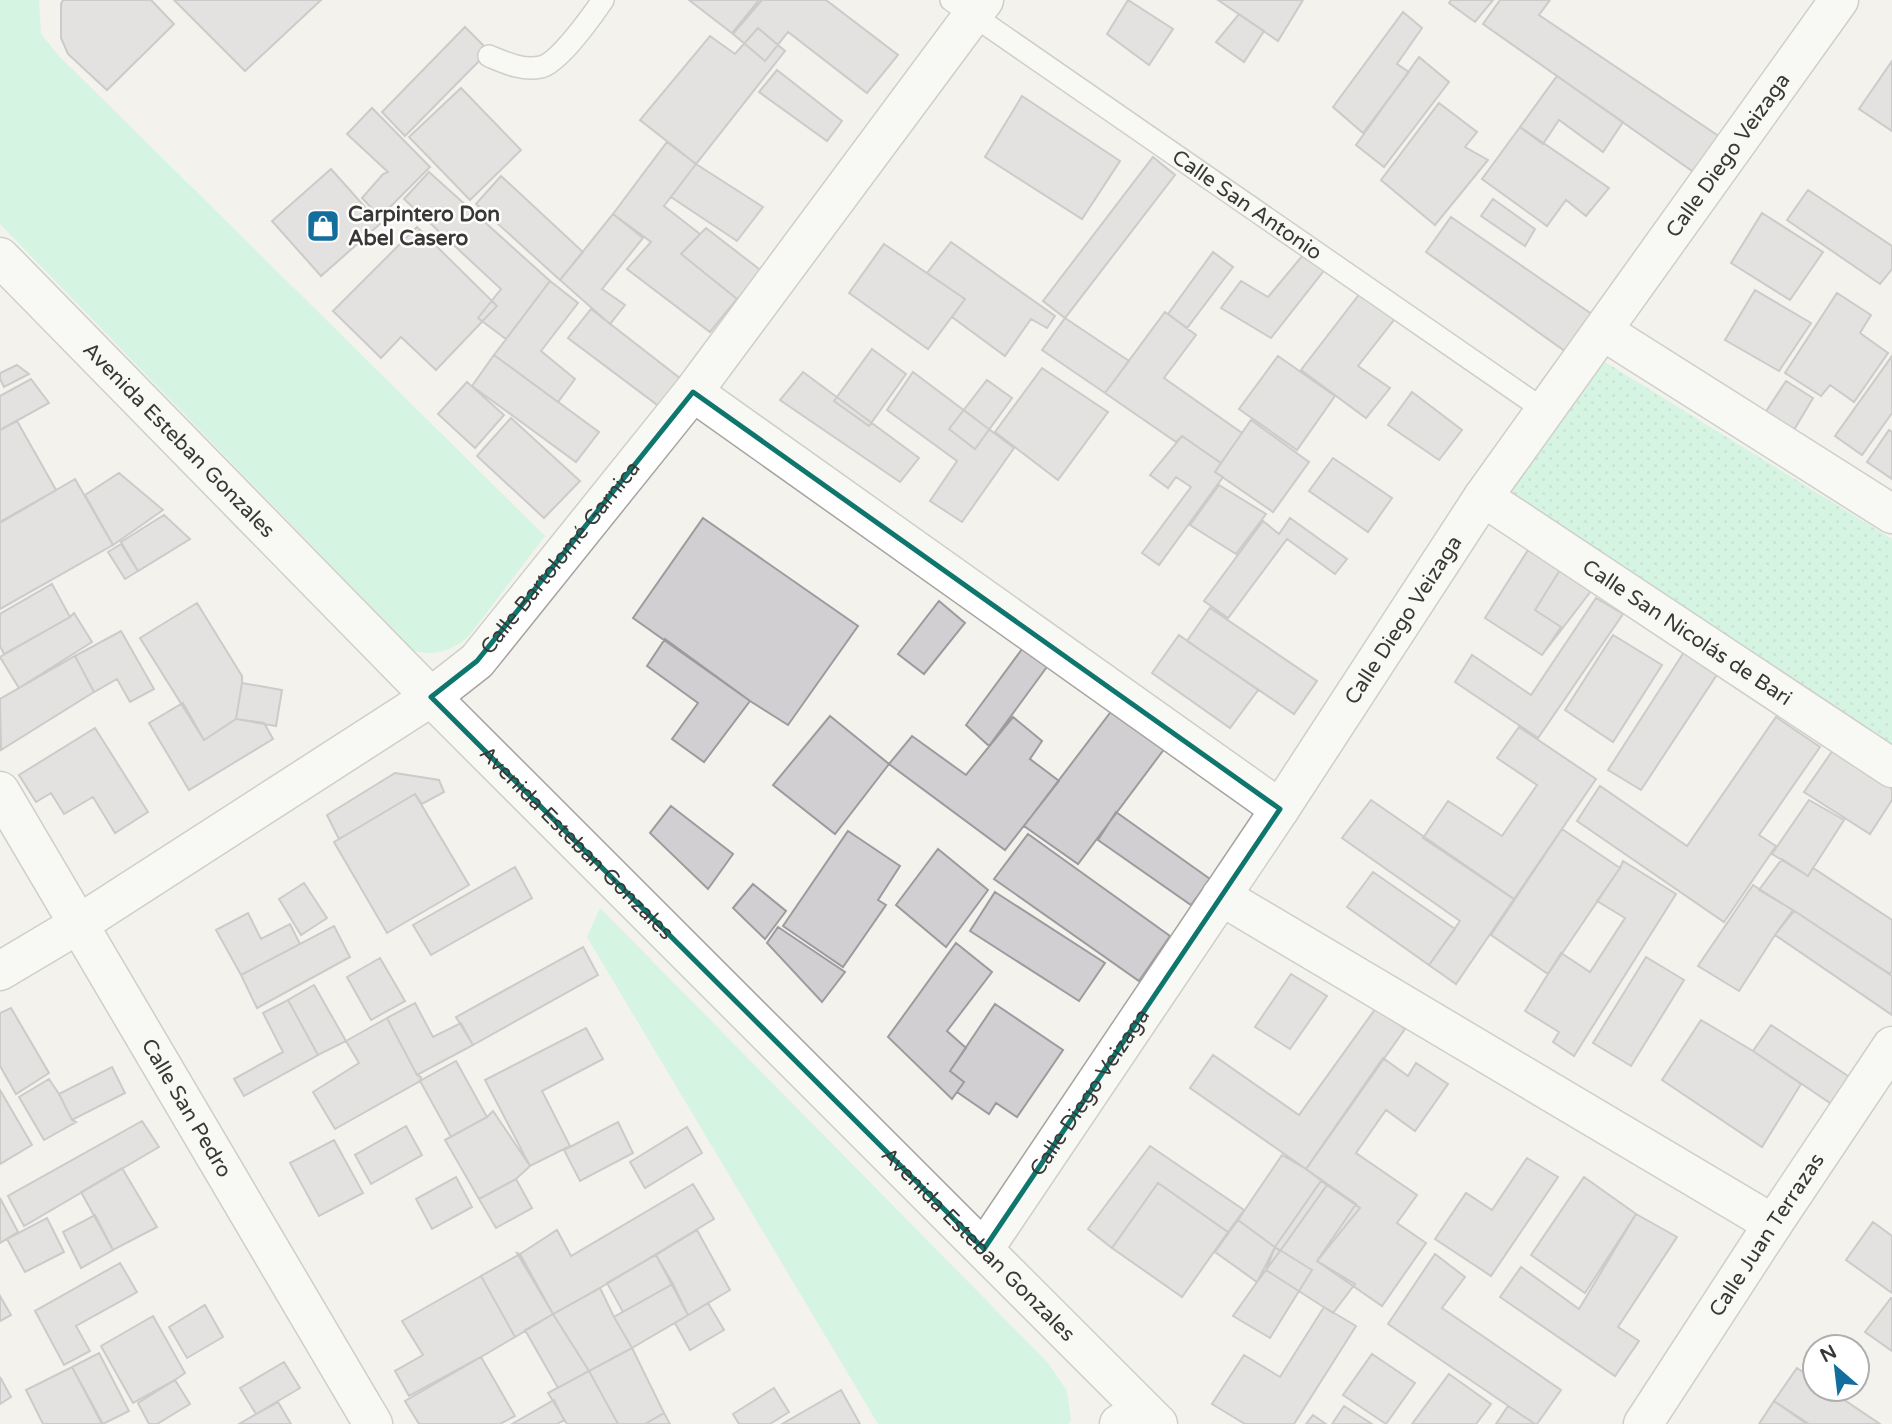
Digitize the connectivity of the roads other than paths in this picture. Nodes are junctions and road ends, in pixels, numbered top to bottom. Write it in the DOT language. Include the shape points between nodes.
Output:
graph roads {
  1 [pos="603,0"];
  2 [pos="1839,0"];
  3 [pos="969,5"];
  4 [pos="489,56"];
  5 [pos="0,257"];
  6 [pos="1602,331"];
  7 [pos="693,392"];
  8 [pos="1544,410"];
  9 [pos="1483,497"];
  10 [pos="1892,514"];
  11 [pos="431,697"];
  12 [pos="1892,768"];
  13 [pos="0,790"];
  14 [pos="1280,809"];
  15 [pos="1221,896"];
  16 [pos="79,924"];
  17 [pos="0,971"];
  18 [pos="1892,1046"];
  19 [pos="1773,1224"];
  20 [pos="984,1250"];
  21 [pos="1140,1419"];
  22 [pos="373,1424"];
  23 [pos="1643,1424"];
  1 -- 4 [label="lane" via="570,44 544,67 516,68"];
  2 -- 6 [label="street, Calle Diego Veizaga"];
  3 -- 7 [label="street, Calle Bartolomé Garnica"];
  3 -- 8 [label="lane, Calle San Antonio"];
  5 -- 11 [label="street, Avenida Esteban Gonzales"];
  6 -- 8 [label="street, Calle Diego Veizaga"];
  6 -- 10 [label="street"];
  7 -- 11 [label="street, Calle Bartolomé Garnica" via="477,661"];
  7 -- 14 [label="street"];
  8 -- 9 [label="street, Calle Diego Veizaga"];
  9 -- 12 [label="street, Calle San Nicolás de Bari"];
  9 -- 14 [label="street, Calle Diego Veizaga"];
  11 -- 16 [label="street, Calle Bartolomé Garnica"];
  11 -- 20 [label="street, Avenida Esteban Gonzales"];
  13 -- 16 [label="street, Calle San Pedro"];
  14 -- 15 [label="street, Calle Diego Veizaga"];
  15 -- 19 [label="street"];
  15 -- 20 [label="street, Calle Diego Veizaga"];
  16 -- 17 [label="street, Calle Bartolomé Garnica"];
  16 -- 22 [label="street, Calle San Pedro"];
  18 -- 19 [label="street, Calle Juan Terrazas"];
  19 -- 23 [label="street, Calle Juan Terrazas"];
  20 -- 21 [label="street, Avenida Esteban Gonzales"];
}
